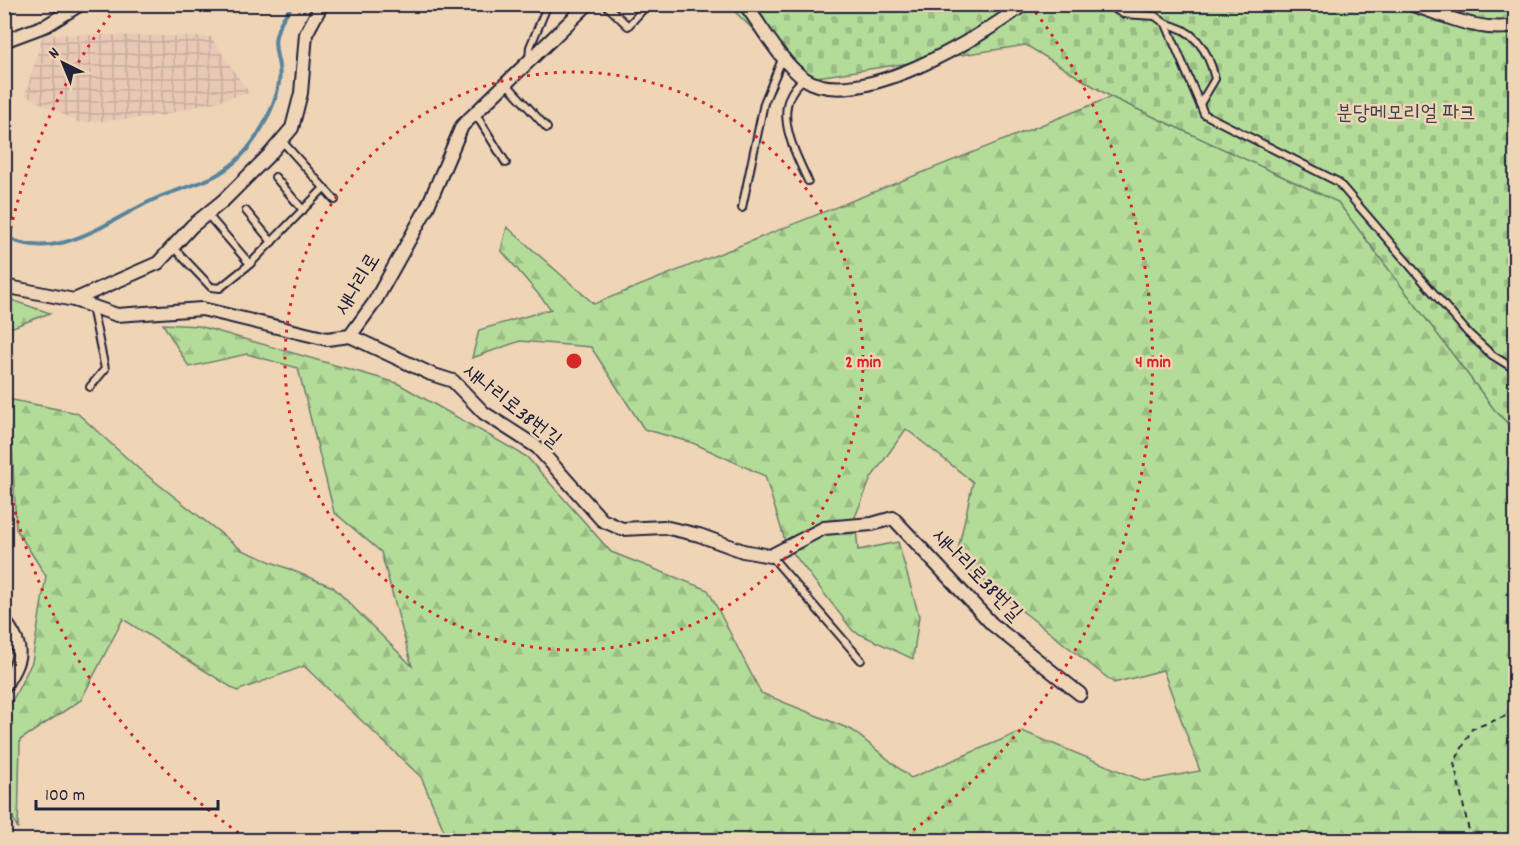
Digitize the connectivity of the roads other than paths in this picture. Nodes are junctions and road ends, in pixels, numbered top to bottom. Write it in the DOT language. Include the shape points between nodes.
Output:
graph roads {
  1 [pos="81,4"];
  2 [pos="322,4"];
  3 [pos="548,4"];
  4 [pos="588,4"];
  5 [pos="604,4"];
  6 [pos="648,4"];
  7 [pos="745,4"];
  8 [pos="1024,4"];
  9 [pos="1106,4"];
  10 [pos="1410,4"];
  11 [pos="1166,24"];
  12 [pos="1515,26"];
  13 [pos="4,41"];
  14 [pos="783,56"];
  15 [pos="529,60"];
  16 [pos="804,79"];
  17 [pos="505,82"];
  18 [pos="1200,104"];
  19 [pos="474,112"];
  20 [pos="548,128"];
  21 [pos="281,140"];
  22 [pos="506,164"];
  23 [pos="275,177"];
  24 [pos="808,181"];
  25 [pos="324,188"];
  26 [pos="335,200"];
  27 [pos="742,208"];
  28 [pos="303,210"];
  29 [pos="246,211"];
  30 [pos="207,214"];
  31 [pos="272,242"];
  32 [pos="173,247"];
  33 [pos="250,264"];
  34 [pos="4,286"];
  35 [pos="74,300"];
  36 [pos="92,306"];
  37 [pos="350,336"];
  38 [pos="1515,370"];
  39 [pos="90,387"];
  40 [pos="770,556"];
  41 [pos="4,620"];
  42 [pos="19,640"];
  43 [pos="4,649"];
  44 [pos="861,660"];
  45 [pos="4,687"];
  46 [pos="1080,694"];
  1 -- 13 [label="street" via="47,26"];
  2 -- 21 [label="street" via="306,34 301,93 292,128"];
  3 -- 15 [label="lane" via="530,47"];
  4 -- 15 [label="street, 새나리로"];
  5 -- 6 [label="lane" via="628,26"];
  7 -- 14 [label="street"];
  8 -- 16 [label="street" via="956,50 894,76 827,89"];
  9 -- 11 [label="lane" via="1122,14 1155,16"];
  10 -- 12 [label="street" via="1496,30"];
  11 -- 18 [label="lane"];
  11 -- 18 [label="lane" via="1180,27 1207,51 1215,79"];
  14 -- 16 [label="street"];
  14 -- 27 [label="lane" via="764,103"];
  15 -- 17 [label="street, 새나리로"];
  16 -- 24 [label="lane" via="794,87 786,115 787,134"];
  17 -- 19 [label="street, 새나리로"];
  17 -- 20 [label="lane"];
  18 -- 38 [label="lane" via="1204,114 1338,182 1468,333"];
  19 -- 22 [label="lane"];
  19 -- 37 [label="street, 새나리로" via="462,126 427,208 374,303"];
  21 -- 25 [label="lane"];
  21 -- 30 [label="street"];
  23 -- 28 [label="lane"];
  25 -- 26 [label="lane"];
  25 -- 28 [label="lane"];
  28 -- 31 [label="lane"];
  29 -- 31 [label="lane"];
  30 -- 32 [label="street"];
  30 -- 33 [label="lane"];
  31 -- 33 [label="lane"];
  32 -- 33 [label="lane" via="211,288 220,288"];
  32 -- 35 [label="street" via="158,263"];
  34 -- 35 [label="street, 새나리로"];
  35 -- 36 [label="street, 새나리로"];
  36 -- 37 [label="street, 새나리로" via="117,315 202,309 327,339"];
  36 -- 39 [label="lane" via="105,369"];
  37 -- 40 [label="street, 새나리로38번길" via="453,381 484,413 537,447 602,520 622,529 664,527"];
  40 -- 44 [label="lane"];
  40 -- 46 [label="street, 새나리로38번길" via="824,528 894,518 992,624"];
  41 -- 42 [label="street"];
  42 -- 43 [label="lane"];
  42 -- 45 [label="street" via="18,665"];
}
